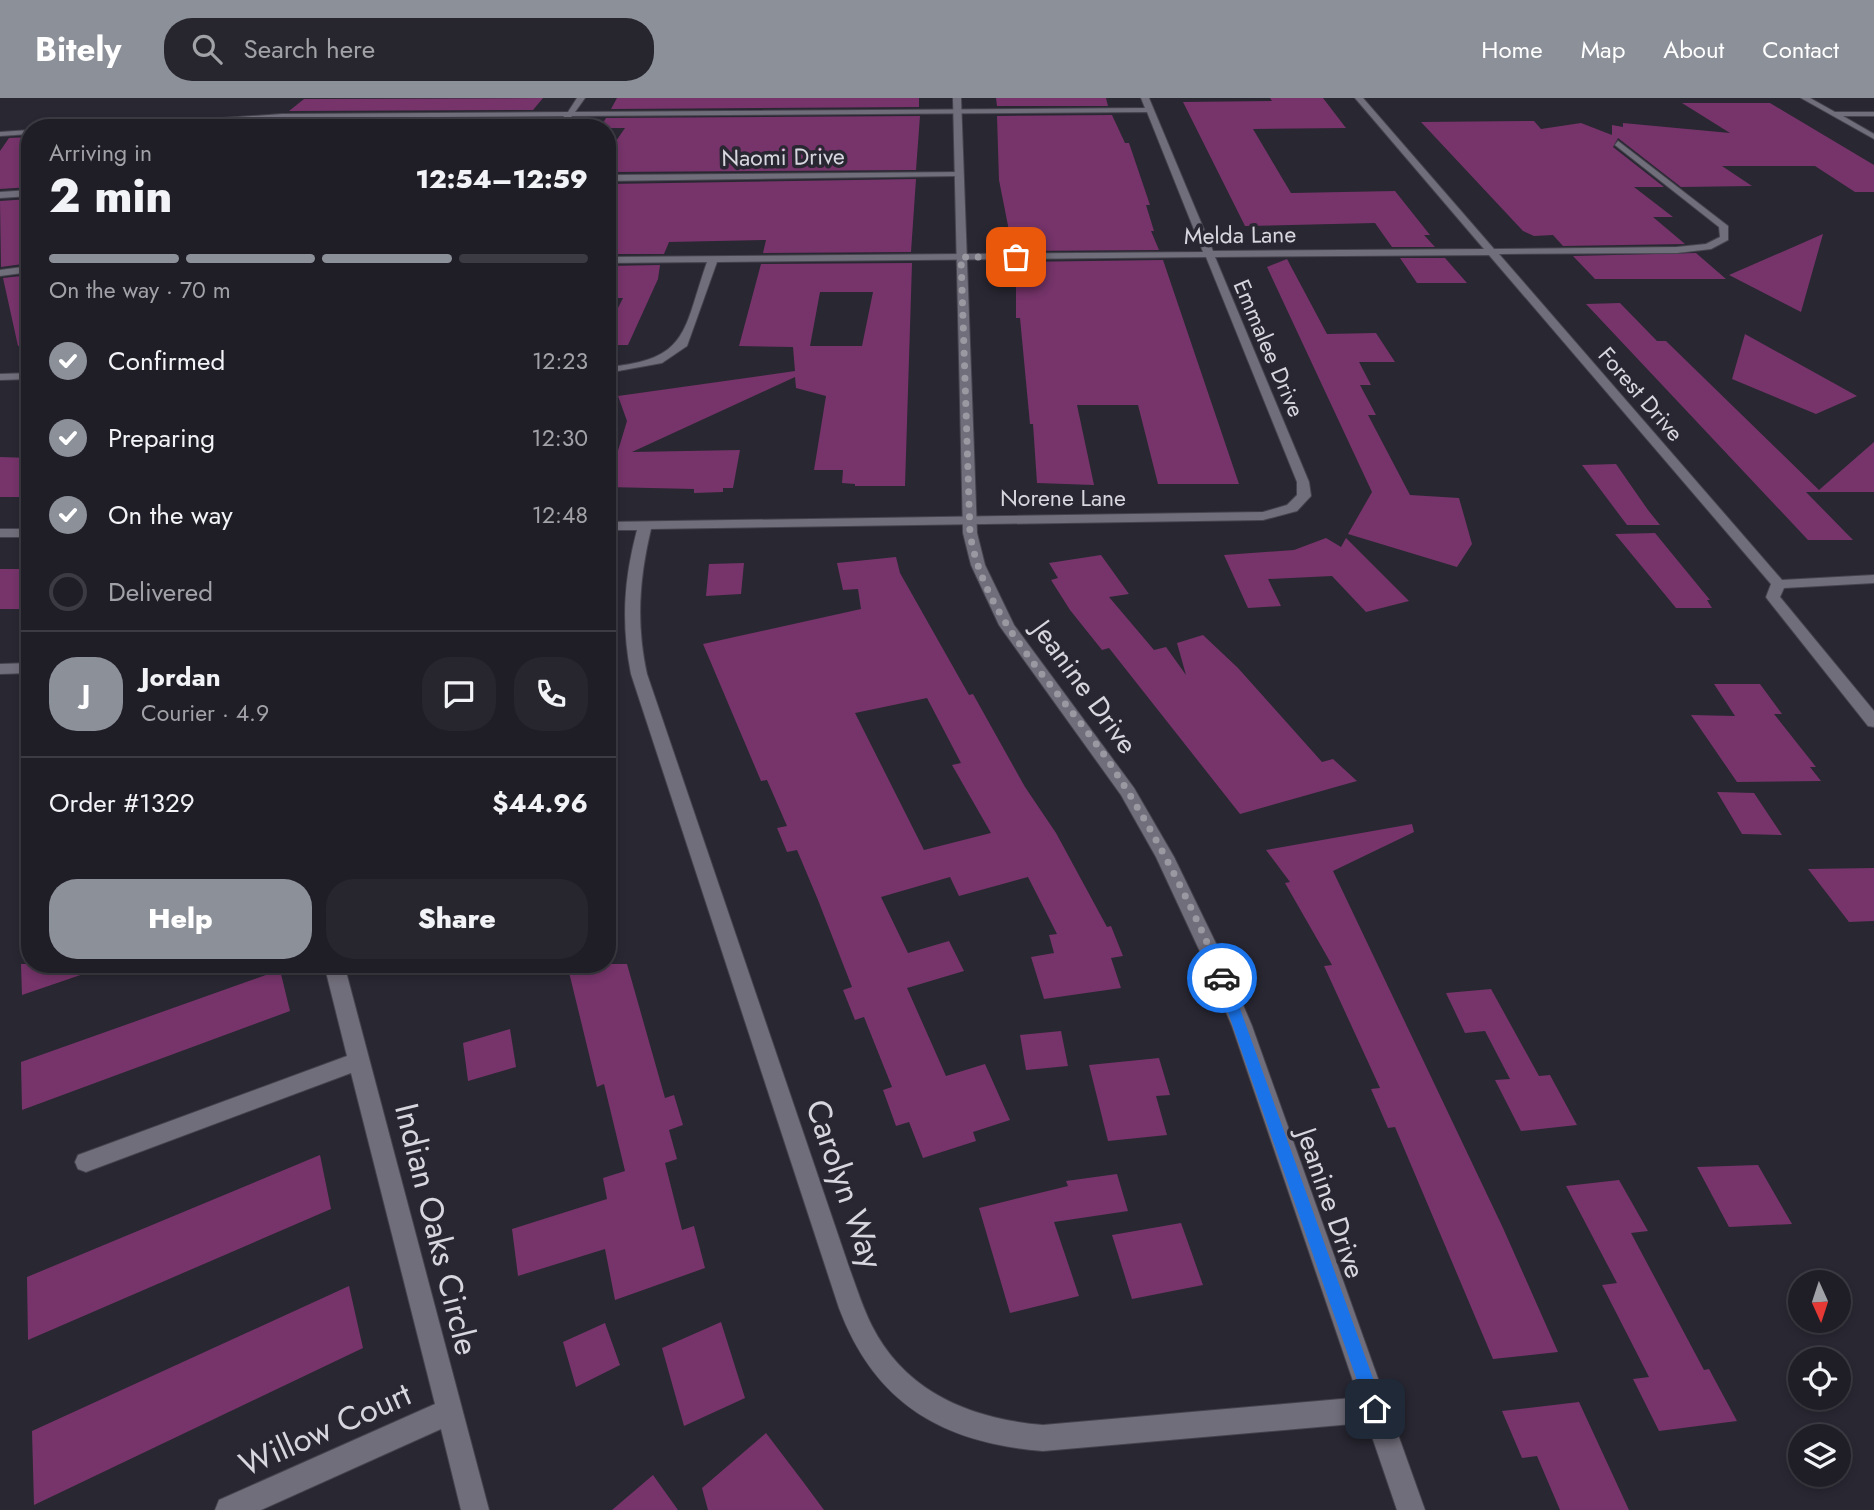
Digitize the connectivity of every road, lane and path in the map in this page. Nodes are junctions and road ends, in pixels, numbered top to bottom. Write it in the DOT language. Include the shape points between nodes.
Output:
graph roads {
  1 [pos="581,98"];
  2 [pos="1144,98"];
  3 [pos="1359,98"];
  4 [pos="1805,98"];
  5 [pos="958,105"];
  6 [pos="1149,110"];
  7 [pos="569,114"];
  8 [pos="1833,114"];
  9 [pos="1874,114"];
  10 [pos="227,119"];
  11 [pos="565,119"];
  12 [pos="21,133"];
  13 [pos="0,134"];
  14 [pos="1874,137"];
  15 [pos="1618,143"];
  16 [pos="959,174"];
  17 [pos="616,178"];
  18 [pos="21,194"];
  19 [pos="0,195"];
  20 [pos="1491,252"];
  21 [pos="1209,255"];
  22 [pos="961,257"];
  23 [pos="713,259"];
  24 [pos="616,260"];
  25 [pos="21,270"];
  26 [pos="0,273"];
  27 [pos="616,368"];
  28 [pos="21,376"];
  29 [pos="0,377"];
  30 [pos="1293,457"];
  31 [pos="970,520"];
  32 [pos="645,525"];
  33 [pos="616,526"];
  34 [pos="0,533"];
  35 [pos="21,533"];
  36 [pos="1874,579"];
  37 [pos="1778,584"];
  38 [pos="21,668"];
  39 [pos="0,669"];
  40 [pos="1874,722"];
  41 [pos="336,973"];
  42 [pos="359,1061"];
  43 [pos="86,1162"];
  44 [pos="1375,1409"];
  45 [pos="450,1411"];
  46 [pos="229,1510"];
  47 [pos="475,1510"];
  48 [pos="1411,1510"];
  1 -- 7 [label="street"];
  2 -- 6 [label="street, Emmalee Drive"];
  3 -- 20 [label="street, Forest Drive"];
  4 -- 8 [label="street"];
  5 -- 6 [label="street"];
  5 -- 7 [label="street"];
  5 -- 16 [label="street, Jeanine Drive"];
  6 -- 21 [label="street, Emmalee Drive"];
  7 -- 10 [label="street"];
  7 -- 11 [label="street"];
  8 -- 9 [label="street"];
  8 -- 14 [label="street"];
  12 -- 13 [label="street"];
  15 -- 20 [label="street, Melda Lane" via="1723,226 1724,238 1693,249"];
  16 -- 17 [label="street, Naomi Drive"];
  16 -- 22 [label="street, Jeanine Drive"];
  18 -- 19 [label="street"];
  20 -- 21 [label="street, Melda Lane"];
  20 -- 37 [label="street, Forest Drive"];
  21 -- 22 [label="street, Melda Lane"];
  21 -- 30 [label="street, Emmalee Drive"];
  22 -- 23 [label="street, Melda Lane"];
  22 -- 31 [label="street, Jeanine Drive"];
  23 -- 24 [label="street, Melda Lane"];
  23 -- 27 [label="street" via="683,344 656,361"];
  25 -- 26 [label="street"];
  28 -- 29 [label="street"];
  30 -- 31 [label="street, Norene Lane" via="1304,496 1292,508 1263,516"];
  31 -- 32 [label="street, Norene Lane"];
  31 -- 44 [label="street, Jeanine Drive" via="974,559 988,593 1109,762 1163,853 1213,956"];
  32 -- 33 [label="street, Norene Lane"];
  32 -- 44 [label="street, Carolyn Way" via="630,592 630,633 639,674 838,1270 866,1342 879,1361 908,1392 940,1414 977,1429 1016,1437"];
  34 -- 35 [label="street"];
  36 -- 37 [label="street"];
  37 -- 40 [label="street, Forest Drive" via="1773,597 1779,606"];
  38 -- 39 [label="street"];
  41 -- 42 [label="street, Indian Oaks Circle"];
  42 -- 43 [label="street"];
  42 -- 45 [label="street, Indian Oaks Circle"];
  44 -- 48 [label="street, Jeanine Drive"];
  45 -- 46 [label="street, Willow Court"];
  45 -- 47 [label="street, Indian Oaks Circle"];
}
